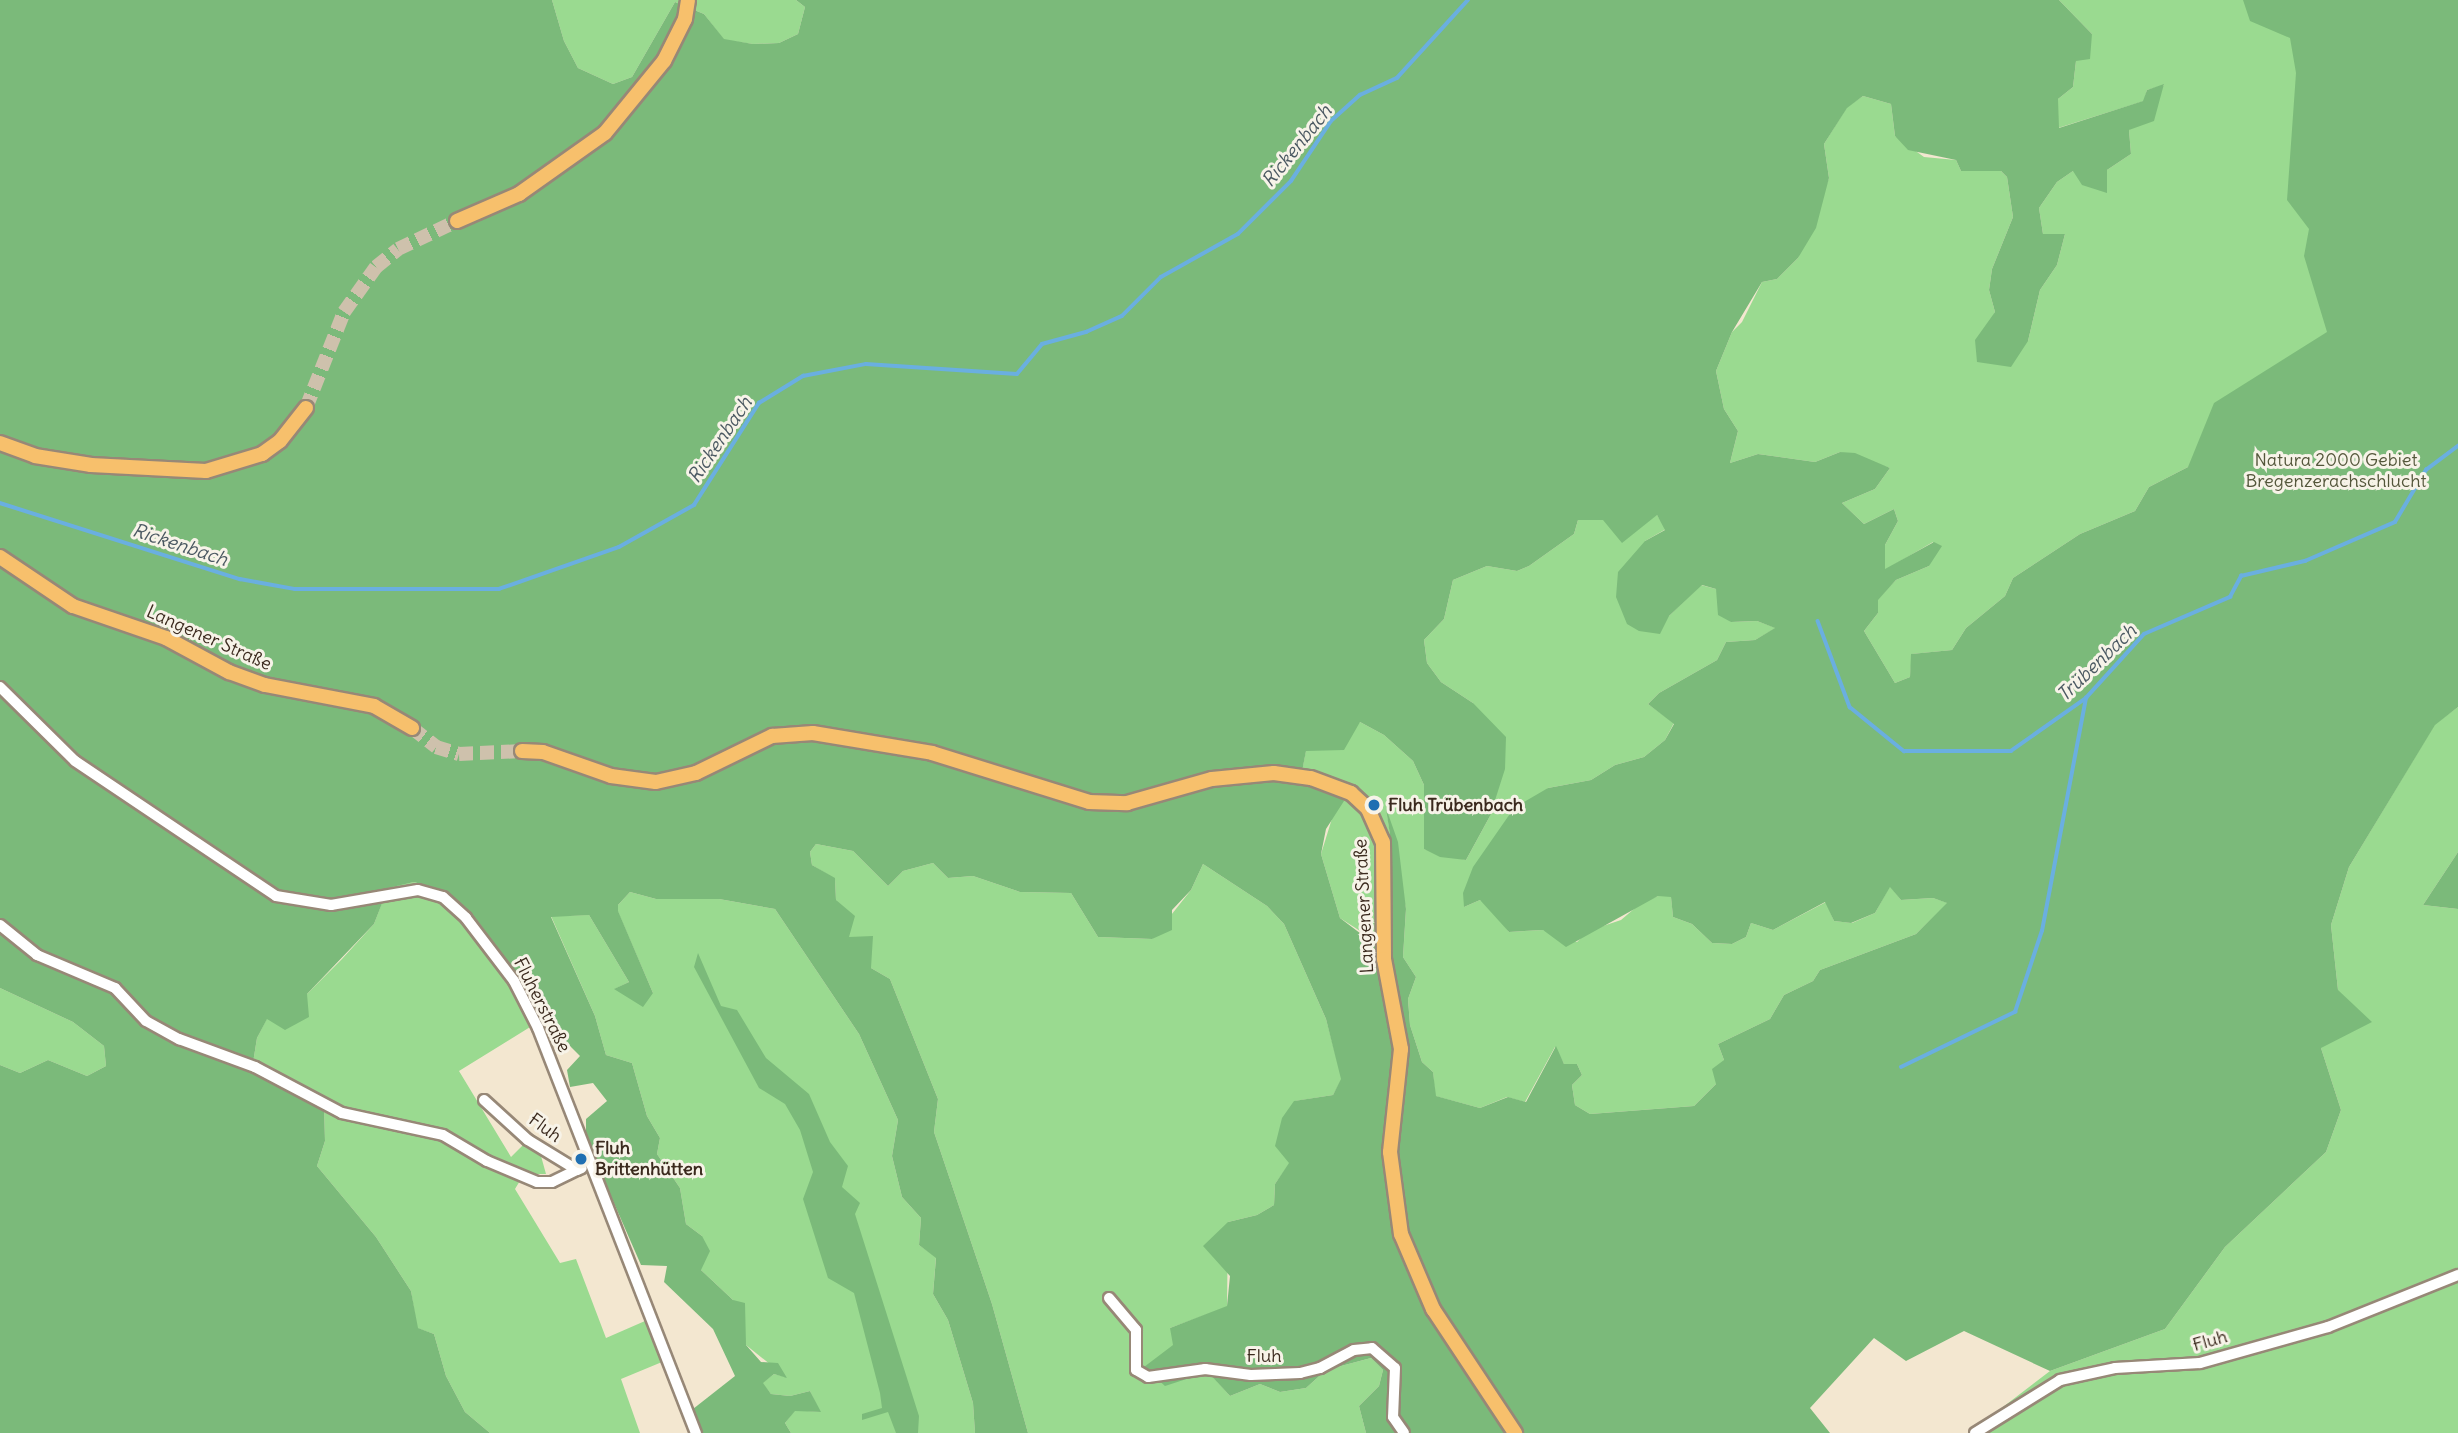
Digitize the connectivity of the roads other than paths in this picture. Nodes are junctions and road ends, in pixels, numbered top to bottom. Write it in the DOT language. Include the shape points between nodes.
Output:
graph roads {
  1 [pos="688,0"];
  2 [pos="457,221"];
  3 [pos="306,408"];
  4 [pos="0,443"];
  5 [pos="0,557"];
  6 [pos="0,687"];
  7 [pos="412,728"];
  8 [pos="522,751"];
  9 [pos="0,926"];
  10 [pos="484,1100"];
  11 [pos="592,1164"];
  12 [pos="577,1170"];
  13 [pos="2458,1275"];
  14 [pos="1109,1298"];
  15 [pos="696,1433"];
  16 [pos="1404,1433"];
  17 [pos="1515,1433"];
  18 [pos="1975,1433"];
  1 -- 2 [label="main road" via="685,19 664,61 605,133 519,194"];
  3 -- 4 [label="main road" via="295,425 262,454 206,471 91,465 35,456"];
  5 -- 7 [label="main road, Langener Straße" via="73,606 166,638 229,672 277,688 374,706"];
  6 -- 11 [label="street, Fluherstraße" via="75,761 276,896 331,905 418,890 453,904 514,981 542,1036"];
  8 -- 17 [label="main road, Langener Straße" via="543,751 611,776 656,782 696,774 772,736 813,733 932,753 1107,804 1144,799 1212,779 1273,774 1311,778 1351,793 1368,809 1383,842 1384,959 1401,1049 1391,1152 1401,1234 1433,1309"];
  9 -- 12 [label="street" via="37,955 115,988 146,1021 179,1040 255,1067 342,1113 443,1135 487,1161 537,1182 552,1182"];
  10 -- 12 [label="street, Fluh" via="528,1140"];
  11 -- 12 [label="street"];
  11 -- 15 [label="street, Fluherstraße"];
  13 -- 18 [label="street, Fluh" via="2328,1327 2200,1363 2115,1368 2060,1380"];
  14 -- 16 [label="street, Fluh" via="1136,1330 1136,1370 1148,1377 1205,1369 1251,1375 1300,1373 1354,1350 1372,1348 1395,1368 1393,1418"];
}
